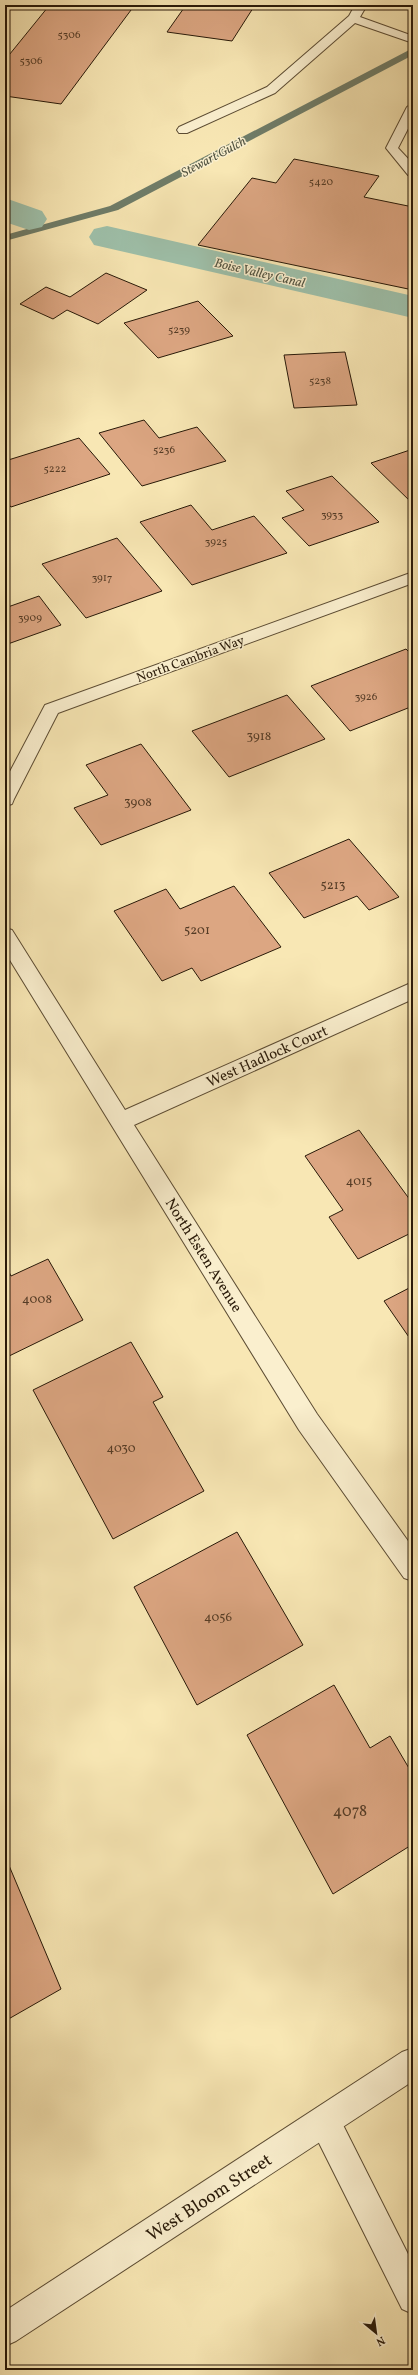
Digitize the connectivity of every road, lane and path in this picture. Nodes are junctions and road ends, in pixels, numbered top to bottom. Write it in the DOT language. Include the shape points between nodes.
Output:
graph roads {
  1 [pos="361,5"];
  2 [pos="353,18"];
  3 [pos="413,40"];
  4 [pos="413,107"];
  5 [pos="183,130"];
  6 [pos="413,172"];
  7 [pos="413,577"];
  8 [pos="7,794"];
  9 [pos="5,935"];
  10 [pos="413,990"];
  11 [pos="121,1121"];
  12 [pos="413,1569"];
  13 [pos="413,2063"];
  14 [pos="325,2122"];
  15 [pos="413,2298"];
  16 [pos="5,2330"];
  1 -- 2 [label="street"];
  2 -- 3 [label="street"];
  2 -- 5 [label="street" via="271,90"];
  4 -- 6 [label="street" via="392,148"];
  7 -- 8 [label="street, North Cambria Way" via="51,709"];
  9 -- 11 [label="street, North Esten Avenue"];
  10 -- 11 [label="street, West Hadlock Court"];
  11 -- 12 [label="street, North Esten Avenue" via="308,1422"];
  13 -- 14 [label="street, West Bloom Street"];
  14 -- 15 [label="street"];
  14 -- 16 [label="street, West Bloom Street"];
}
